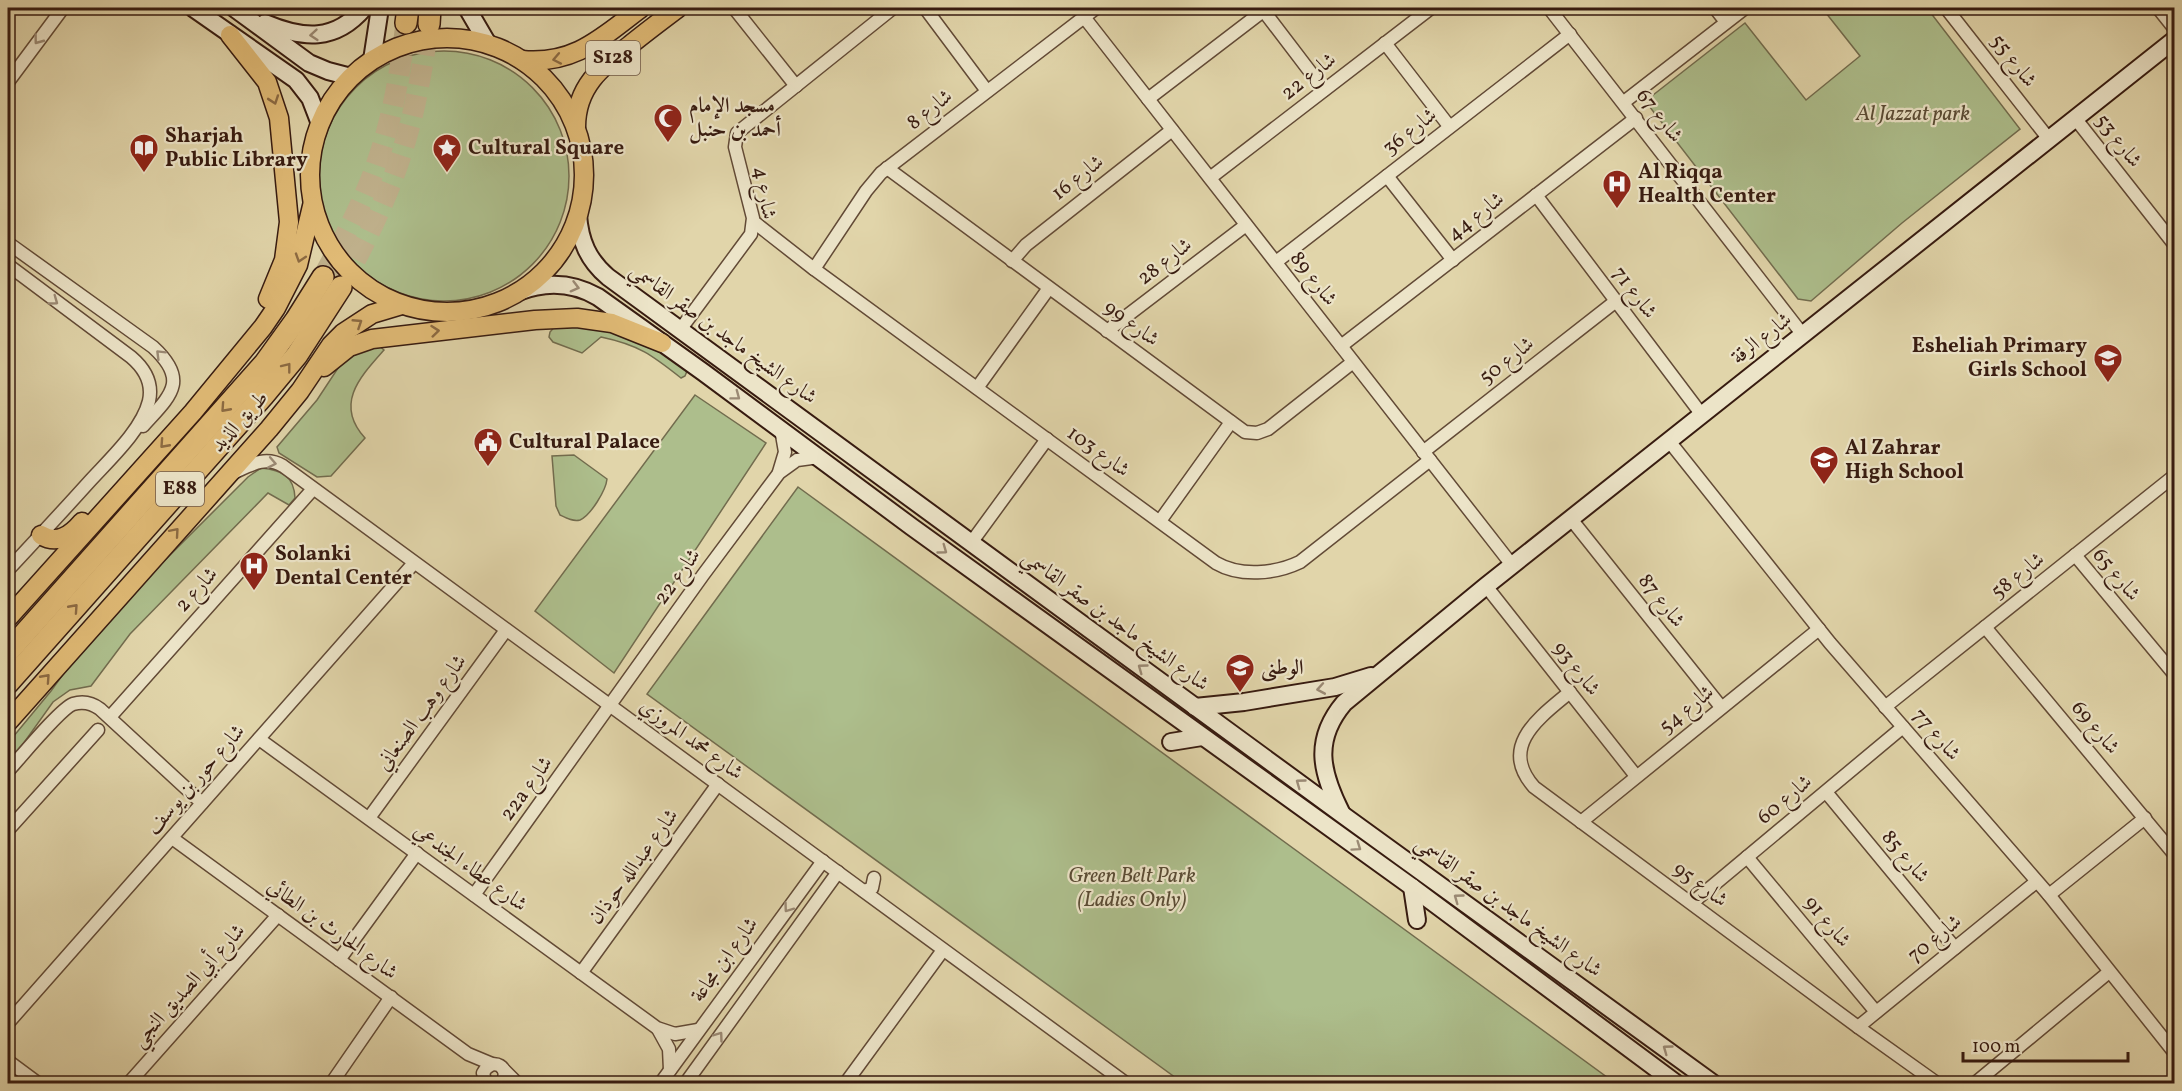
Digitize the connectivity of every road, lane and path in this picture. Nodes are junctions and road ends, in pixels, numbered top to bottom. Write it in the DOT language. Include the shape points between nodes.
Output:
graph roads {
  1 [pos="63,8"];
  2 [pos="193,8"];
  3 [pos="364,8"];
  4 [pos="380,8"];
  5 [pos="467,8"];
  6 [pos="641,8"];
  7 [pos="678,8"];
  8 [pos="734,8"];
  9 [pos="894,8"];
  10 [pos="925,8"];
  11 [pos="1096,8"];
  12 [pos="1431,8"];
  13 [pos="1549,8"];
  14 [pos="1715,8"];
  15 [pos="1745,8"];
  16 [pos="1946,8"];
  17 [pos="2158,8"];
  18 [pos="1265,9"];
  19 [pos="238,11"];
  20 [pos="1084,17"];
  21 [pos="1726,22"];
  22 [pos="2175,28"];
  23 [pos="1570,34"];
  24 [pos="230,35"];
  25 [pos="2175,39"];
  26 [pos="1385,43"];
  27 [pos="488,44"];
  28 [pos="372,60"];
  29 [pos="522,60"];
  30 [pos="11,77"];
  31 [pos="351,77"];
  32 [pos="796,86"];
  33 [pos="1324,90"];
  34 [pos="987,91"];
  35 [pos="1148,99"];
  36 [pos="1624,102"];
  37 [pos="1636,118"];
  38 [pos="2075,118"];
  39 [pos="320,124"];
  40 [pos="1449,126"];
  41 [pos="576,129"];
  42 [pos="1172,130"];
  43 [pos="2048,138"];
  44 [pos="887,168"];
  45 [pos="1387,176"];
  46 [pos="1210,178"];
  47 [pos="1536,195"];
  48 [pos="313,201"];
  49 [pos="578,215"];
  50 [pos="754,222"];
  51 [pos="1246,225"];
  52 [pos="8,243"];
  53 [pos="2175,244"];
  54 [pos="1453,260"];
  55 [pos="1012,261"];
  56 [pos="1275,262"];
  57 [pos="8,264"];
  58 [pos="40,266"];
  59 [pos="814,269"];
  60 [pos="1049,288"];
  61 [pos="518,292"];
  62 [pos="1616,301"];
  63 [pos="402,304"];
  64 [pos="680,330"];
  65 [pos="1107,331"];
  66 [pos="1803,335"];
  67 [pos="662,343"];
  68 [pos="1341,346"];
  69 [pos="1353,362"];
  70 [pos="230,368"];
  71 [pos="306,381"];
  72 [pos="977,388"];
  73 [pos="1702,415"];
  74 [pos="1231,422"];
  75 [pos="781,429"];
  76 [pos="1047,439"];
  77 [pos="1669,441"];
  78 [pos="118,450"];
  79 [pos="1427,456"];
  80 [pos="819,457"];
  81 [pos="779,473"];
  82 [pos="225,476"];
  83 [pos="2175,476"];
  84 [pos="314,489"];
  85 [pos="102,512"];
  86 [pos="1571,519"];
  87 [pos="1160,521"];
  88 [pos="912,527"];
  89 [pos="41,535"];
  90 [pos="971,543"];
  91 [pos="2075,555"];
  92 [pos="414,563"];
  93 [pos="1512,565"];
  94 [pos="8,570"];
  95 [pos="1486,586"];
  96 [pos="8,618"];
  97 [pos="1985,627"];
  98 [pos="1819,629"];
  99 [pos="506,630"];
  100 [pos="10,649"];
  101 [pos="1377,674"];
  102 [pos="2175,674"];
  103 [pos="8,682"];
  104 [pos="1570,692"];
  105 [pos="611,706"];
  106 [pos="1195,706"];
  107 [pos="1721,707"];
  108 [pos="1885,707"];
  109 [pos="110,717"];
  110 [pos="8,722"];
  111 [pos="1903,727"];
  112 [pos="98,730"];
  113 [pos="1203,737"];
  114 [pos="259,739"];
  115 [pos="1171,742"];
  116 [pos="8,771"];
  117 [pos="1636,776"];
  118 [pos="718,784"];
  119 [pos="1826,792"];
  120 [pos="202,803"];
  121 [pos="1343,815"];
  122 [pos="369,818"];
  123 [pos="2145,818"];
  124 [pos="1581,822"];
  125 [pos="8,830"];
  126 [pos="172,838"];
  127 [pos="417,853"];
  128 [pos="2175,854"];
  129 [pos="1747,857"];
  130 [pos="823,861"];
  131 [pos="838,872"];
  132 [pos="874,878"];
  133 [pos="2036,882"];
  134 [pos="1412,886"];
  135 [pos="864,891"];
  136 [pos="474,895"];
  137 [pos="2049,895"];
  138 [pos="1692,903"];
  139 [pos="278,915"];
  140 [pos="1417,920"];
  141 [pos="1457,921"];
  142 [pos="1494,925"];
  143 [pos="1955,948"];
  144 [pos="943,950"];
  145 [pos="339,960"];
  146 [pos="2109,972"];
  147 [pos="581,973"];
  148 [pos="391,997"];
  149 [pos="1876,1012"];
  150 [pos="8,1023"];
  151 [pos="1858,1027"];
  152 [pos="657,1028"];
  153 [pos="698,1030"];
  154 [pos="2175,1052"];
  155 [pos="468,1054"];
  156 [pos="8,1061"];
  157 [pos="498,1067"];
  158 [pos="670,1070"];
  159 [pos="483,1079"];
  160 [pos="2175,1080"];
  161 [pos="39,1083"];
  162 [pos="129,1083"];
  163 [pos="331,1083"];
  164 [pos="501,1083"];
  165 [pos="518,1083"];
  166 [pos="660,1083"];
  167 [pos="685,1083"];
  168 [pos="845,1083"];
  169 [pos="1127,1083"];
  170 [pos="1677,1083"];
  171 [pos="1714,1083"];
  172 [pos="1938,1083"];
  173 [pos="1974,1083"];
  174 [pos="2169,1083"];
  1 -- 30 [label="street, one-way"];
  2 -- 24 [label="main road"];
  3 -- 19 [label="main road, one-way" via="347,24 317,35 295,34"];
  4 -- 28 [label="main road"];
  5 -- 27 [label="main road"];
  6 -- 29 [label="main road, S128, one-way" via="581,51 559,59"];
  7 -- 41 [label="main road, S128" via="593,76 580,100"];
  8 -- 32 [label="street"];
  9 -- 32 [label="street, شارع 4"];
  10 -- 34 [label="street"];
  11 -- 20 [label="street, شارع 8"];
  12 -- 26 [label="street, شارع 22"];
  13 -- 23 [label="street, شارع 67"];
  14 -- 21 [label="street"];
  15 -- 21 [label="street"];
  16 -- 43 [label="street, شارع 55"];
  17 -- 22 [label="street"];
  18 -- 33 [label="street"];
  18 -- 35 [label="street"];
  19 -- 31 [label="main road" via="309,63"];
  20 -- 34 [label="street, شارع 8"];
  20 -- 35 [label="street, شارع 89"];
  21 -- 36 [label="street"];
  23 -- 36 [label="street, شارع 67"];
  23 -- 40 [label="street, شارع 36"];
  24 -- 39 [label="main road" via="301,86"];
  24 -- 70 [label="main road, one-way" via="260,71 276,105 289,202 286,250 278,278"];
  25 -- 38 [label="main road, شارع الرقة"];
  26 -- 33 [label="street, شارع 22"];
  26 -- 40 [label="street"];
  27 -- 28 [label="main road" via="468,39 428,39"];
  27 -- 29 [label="main road"];
  28 -- 31 [label="main road"];
  29 -- 41 [label="main road" via="554,90"];
  31 -- 39 [label="main road"];
  32 -- 50 [label="street, شارع 4" via="735,137"];
  33 -- 46 [label="street, شارع 22"];
  34 -- 44 [label="street, شارع 8"];
  35 -- 42 [label="street, شارع 89"];
  36 -- 37 [label="street, شارع 67"];
  37 -- 47 [label="street, شارع 44"];
  37 -- 66 [label="street, شارع 67"];
  38 -- 43 [label="main road, شارع الرقة"];
  38 -- 53 [label="street, شارع 53"];
  39 -- 48 [label="main road" via="311,162"];
  40 -- 45 [label="street, شارع 36"];
  41 -- 49 [label="main road" via="583,178"];
  42 -- 46 [label="street, شارع 89"];
  42 -- 55 [label="street, شارع 16" via="1026,245"];
  43 -- 66 [label="main road, شارع الرقة"];
  44 -- 55 [label="street, شارع 99"];
  44 -- 59 [label="street, شارع 8" via="866,191"];
  45 -- 54 [label="street"];
  45 -- 56 [label="street, شارع 36"];
  46 -- 51 [label="street, شارع 89"];
  47 -- 54 [label="street, شارع 44"];
  47 -- 62 [label="street, شارع 71"];
  48 -- 63 [label="main road" via="321,229 341,261 376,292"];
  48 -- 70 [label="main road, one-way" via="298,266 263,327"];
  49 -- 61 [label="main road" via="549,266"];
  49 -- 64 [label="main road, شارع الشيخ ماجد بن صقر القاسمي" via="585,249 599,269"];
  50 -- 59 [label="street, شارع 103"];
  50 -- 64 [label="street, شارع 4" via="751,234"];
  51 -- 56 [label="street, شارع 89"];
  51 -- 65 [label="street, شارع 28"];
  52 -- 58 [label="street"];
  54 -- 68 [label="street, شارع 44"];
  55 -- 60 [label="street, شارع 99"];
  56 -- 68 [label="street, شارع 89"];
  57 -- 58 [label="street" via="17,264 30,272"];
  57 -- 78 [label="street, one-way" via="131,357 146,375 150,386 146,410"];
  78 -- 58 [label="street, one-way" via="172,391 171,368 153,347"];
  59 -- 72 [label="street, شارع 103"];
  60 -- 65 [label="street, شارع 99"];
  60 -- 72 [label="street"];
  61 -- 63 [label="main road" via="461,311 421,310"];
  61 -- 67 [label="main road, شارع الشيخ ماجد بن صقر القاسمي, one-way" via="552,284 576,287 598,297"];
  62 -- 73 [label="street, شارع 71"];
  62 -- 79 [label="street, شارع 50"];
  71 -- 63 [label="main road, one-way" via="343,333 372,314"];
  64 -- 90 [label="main road, شارع الشيخ ماجد بن صقر القاسمي"];
  65 -- 74 [label="street, شارع 99"];
  66 -- 73 [label="main road, شارع الرقة"];
  71 -- 67 [label="main road, one-way" via="360,342 392,335 577,318 629,329"];
  67 -- 75 [label="main road, شارع الشيخ ماجد بن صقر القاسمي, one-way"];
  68 -- 69 [label="street, شارع 89"];
  69 -- 74 [label="street, شارع 99" via="1263,432 1245,432"];
  69 -- 79 [label="street, شارع 89"];
  70 -- 85 [label="main road, one-way"];
  71 -- 82 [label="main road"];
  72 -- 76 [label="street, شارع 103"];
  73 -- 77 [label="main road, شارع الرقة"];
  74 -- 87 [label="street"];
  75 -- 80 [label="main road, شارع الشيخ ماجد بن صقر القاسمي"];
  75 -- 81 [label="street, شارع 22" via="785,452"];
  76 -- 87 [label="street, شارع 103"];
  76 -- 90 [label="street"];
  77 -- 86 [label="main road, شارع الرقة"];
  77 -- 98 [label="street, شارع 77"];
  78 -- 89 [label="street"];
  79 -- 87 [label="street, شارع 103" via="1306,558 1286,567 1250,572 1229,569"];
  79 -- 93 [label="street, شارع 89"];
  80 -- 81 [label="street, شارع 22" via="797,460"];
  80 -- 88 [label="main road, شارع الشيخ ماجد بن صقر القاسمي"];
  81 -- 105 [label="street, شارع 22"];
  82 -- 84 [label="street, شارع محمد المروزي, one-way" via="255,463 272,461"];
  110 -- 82 [label="main road, one-way"];
  83 -- 91 [label="street, شارع 58"];
  84 -- 92 [label="street, شارع محمد المروزي"];
  84 -- 109 [label="street, شارع 2"];
  85 -- 89 [label="main road" via="84,520 64,537 50,539"];
  85 -- 96 [label="main road"];
  86 -- 93 [label="main road, شارع الرقة"];
  86 -- 107 [label="street, شارع 87"];
  88 -- 90 [label="main road" via="922,517 958,540"];
  88 -- 113 [label="main road, شارع الشيخ ماجد بن صقر القاسمي, one-way"];
  89 -- 94 [label="street"];
  106 -- 90 [label="main road, شارع الشيخ ماجد بن صقر القاسمي, one-way"];
  91 -- 97 [label="street, شارع 58"];
  91 -- 102 [label="street, شارع 65"];
  92 -- 99 [label="street, شارع محمد المروزي"];
  92 -- 114 [label="street, شارع حور بن يوسف"];
  93 -- 95 [label="main road, شارع الرقة"];
  95 -- 101 [label="main road, شارع الرقة"];
  95 -- 104 [label="street, شارع 93"];
  97 -- 108 [label="street, شارع 58"];
  97 -- 123 [label="street, شارع 69"];
  98 -- 107 [label="street, شارع 54"];
  98 -- 108 [label="street, شارع 77"];
  99 -- 105 [label="street, شارع محمد المروزي"];
  99 -- 122 [label="street, شارع وهب الصنعاني"];
  103 -- 100 [label="highway, طريق الذيد / E88, one-way" via="264,396 297,355 332,282 296,320 265,363"];
  101 -- 106 [label="main road, شارع الرقة, one-way" via="1335,687"];
  101 -- 121 [label="main road, شارع الرقة" via="1338,710 1324,742 1324,771"];
  104 -- 117 [label="street, شارع 93"];
  104 -- 124 [label="street, شارع 95" via="1529,728 1521,747 1521,761 1534,787"];
  105 -- 118 [label="street, شارع محمد المروزي"];
  105 -- 136 [label="street, 22a شارع"];
  121 -- 106 [label="main road, شارع الشيخ ماجد بن صقر القاسمي, one-way"];
  107 -- 117 [label="street, شارع 54"];
  108 -- 111 [label="street, شارع 77"];
  109 -- 116 [label="street" via="89,703 70,705"];
  109 -- 120 [label="street"];
  111 -- 119 [label="street, شارع 60"];
  111 -- 133 [label="street, شارع 77"];
  112 -- 125 [label="street"];
  113 -- 115 [label="main road"];
  113 -- 134 [label="main road, شارع الشيخ ماجد بن صقر القاسمي, one-way"];
  114 -- 120 [label="street, شارع حور بن يوسف"];
  114 -- 122 [label="street, شارع عطاء الجندعي"];
  117 -- 124 [label="street, شارع 54"];
  118 -- 130 [label="street, شارع محمد المروزي"];
  118 -- 147 [label="street, شارع عبدالله حوذان"];
  119 -- 129 [label="street, شارع 60"];
  119 -- 143 [label="street, شارع 85"];
  120 -- 126 [label="street, شارع حور بن يوسف"];
  142 -- 121 [label="main road, شارع الشيخ ماجد بن صقر القاسمي, one-way"];
  122 -- 127 [label="street, شارع عطاء الجندعي"];
  123 -- 128 [label="street, شارع 69"];
  123 -- 137 [label="street"];
  124 -- 138 [label="street, شارع 95"];
  126 -- 139 [label="street, شارع الحارث بن الطائي"];
  126 -- 150 [label="street, شارع حور بن يوسف"];
  127 -- 136 [label="street, شارع عطاء الجندعي"];
  127 -- 145 [label="street"];
  129 -- 138 [label="street, شارع 60"];
  129 -- 149 [label="street, شارع 91"];
  130 -- 131 [label="street, شارع محمد المروزي"];
  130 -- 153 [label="street, شارع ابن مجاعة, one-way"];
  131 -- 135 [label="street, شارع محمد المروزي"];
  167 -- 131 [label="street, شارع ابن مجاعة, one-way"];
  132 -- 135 [label="street" via="873,888"];
  133 -- 137 [label="street, شارع 77"];
  133 -- 143 [label="street, شارع 70"];
  134 -- 140 [label="main road"];
  134 -- 141 [label="main road, شارع الشيخ ماجد بن صقر القاسمي"];
  135 -- 144 [label="street, شارع محمد المروزي"];
  136 -- 147 [label="street, شارع عطاء الجندعي"];
  137 -- 146 [label="street, شارع 77"];
  138 -- 151 [label="street, شارع 95"];
  139 -- 145 [label="street, شارع الحارث بن الطائي"];
  139 -- 162 [label="street, شارع أبي الصديق النجي"];
  141 -- 142 [label="main road" via="1470,922 1489,934 1495,931"];
  141 -- 170 [label="main road, شارع الشيخ ماجد بن صقر القاسمي"];
  171 -- 142 [label="main road, شارع الشيخ ماجد بن صقر القاسمي, one-way"];
  143 -- 149 [label="street, شارع 70"];
  144 -- 168 [label="street"];
  144 -- 169 [label="street, شارع محمد المروزي"];
  145 -- 148 [label="street, شارع الحارث بن الطائي"];
  146 -- 154 [label="street, شارع 77"];
  146 -- 173 [label="street"];
  147 -- 152 [label="street, شارع عطاء الجندعي"];
  148 -- 155 [label="street, شارع الحارث بن الطائي"];
  148 -- 163 [label="street"];
  149 -- 151 [label="street, شارع 70"];
  151 -- 172 [label="street, شارع 95"];
  152 -- 153 [label="street, شارع عطاء الجندعي" via="675,1034"];
  152 -- 158 [label="street, شارع عطاء الجندعي" via="669,1049"];
  153 -- 158 [label="street, شارع ابن مجاعة"];
  155 -- 157 [label="street, شارع الحارث بن الطائي"];
  155 -- 159 [label="street, شارع الحارث بن الطائي"];
  156 -- 161 [label="street"];
  157 -- 159 [label="street" via="486,1067"];
  157 -- 164 [label="street" via="505,1079"];
  157 -- 165 [label="street"];
  158 -- 166 [label="street, شارع ابن مجاعة"];
  160 -- 174 [label="street"];
}
